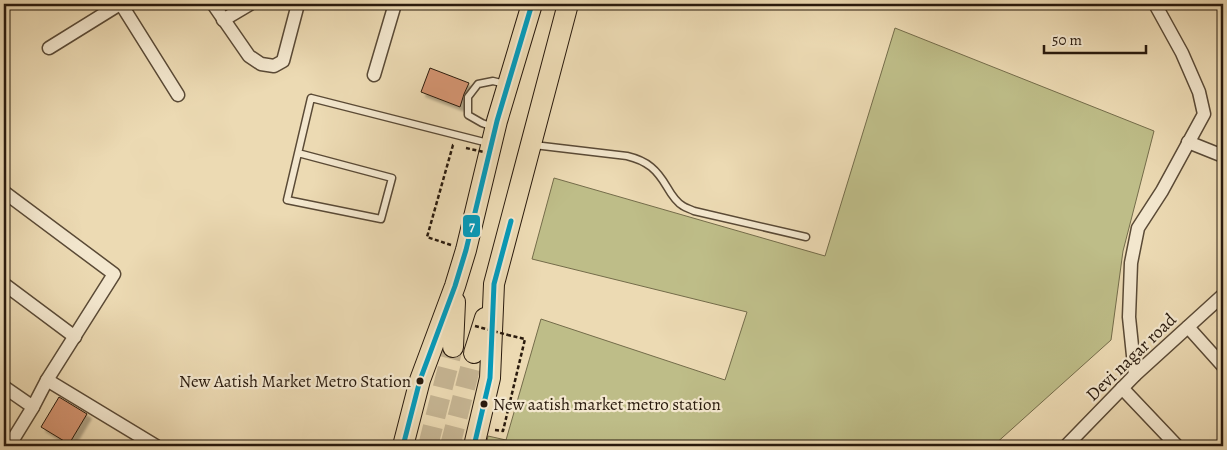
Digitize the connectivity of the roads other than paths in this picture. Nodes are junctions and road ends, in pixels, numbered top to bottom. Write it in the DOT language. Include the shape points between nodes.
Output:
graph roads {
  1 [pos="120,4"];
  2 [pos="213,4"];
  3 [pos="250,4"];
  4 [pos="298,4"];
  5 [pos="395,4"];
  6 [pos="532,4"];
  7 [pos="568,4"];
  8 [pos="1155,4"];
  9 [pos="223,20"];
  10 [pos="49,48"];
  11 [pos="374,75"];
  12 [pos="508,84"];
  13 [pos="178,95"];
  14 [pos="494,142"];
  15 [pos="1188,142"];
  16 [pos="531,145"];
  17 [pos="298,153"];
  18 [pos="1223,156"];
  19 [pos="4,192"];
  20 [pos="806,237"];
  21 [pos="4,284"];
  22 [pos="494,284"];
  23 [pos="455,286"];
  24 [pos="1223,295"];
  25 [pos="1188,327"];
  26 [pos="75,337"];
  27 [pos="454,347"];
  28 [pos="474,353"];
  29 [pos="1223,366"];
  30 [pos="1135,375"];
  31 [pos="47,380"];
  32 [pos="4,387"];
  33 [pos="1122,388"];
  34 [pos="33,407"];
  35 [pos="477,437"];
  36 [pos="9,446"];
  37 [pos="156,446"];
  38 [pos="403,446"];
  39 [pos="1066,446"];
  40 [pos="1177,446"];
  1 -- 10 [label="street"];
  1 -- 13 [label="street"];
  2 -- 9 [label="street"];
  3 -- 9 [label="street"];
  4 -- 9 [label="street" via="283,60 274,66 261,64 249,56"];
  5 -- 11 [label="street"];
  6 -- 12 [label="main road"];
  7 -- 16 [label="main road"];
  8 -- 15 [label="street" via="1200,92 1204,114"];
  12 -- 14 [label="main road"];
  12 -- 14 [label="lane" via="493,81 478,84 468,97 468,115 482,123"];
  14 -- 17 [label="lane" via="311,98"];
  14 -- 23 [label="main road"];
  15 -- 18 [label="street"];
  15 -- 30 [label="street" via="1138,228 1131,263 1129,317"];
  16 -- 20 [label="lane" via="639,159 661,177 681,206"];
  16 -- 22 [label="main road"];
  17 -- 17 [label="lane" via="287,200 381,219 392,178"];
  19 -- 26 [label="street" via="114,274"];
  21 -- 26 [label="street"];
  22 -- 28 [label="main road"];
  22 -- 35 [label="main road" via="490,378"];
  23 -- 27 [label="main road"];
  23 -- 38 [label="main road" via="420,380"];
  24 -- 25 [label="street, Devi nagar road"];
  25 -- 29 [label="street"];
  25 -- 30 [label="street, Devi nagar road"];
  26 -- 31 [label="street"];
  30 -- 33 [label="street, Devi nagar road"];
  31 -- 34 [label="street"];
  31 -- 37 [label="street"];
  32 -- 34 [label="street"];
  33 -- 39 [label="street, Devi nagar road"];
  33 -- 40 [label="street"];
  34 -- 36 [label="street"];
}
